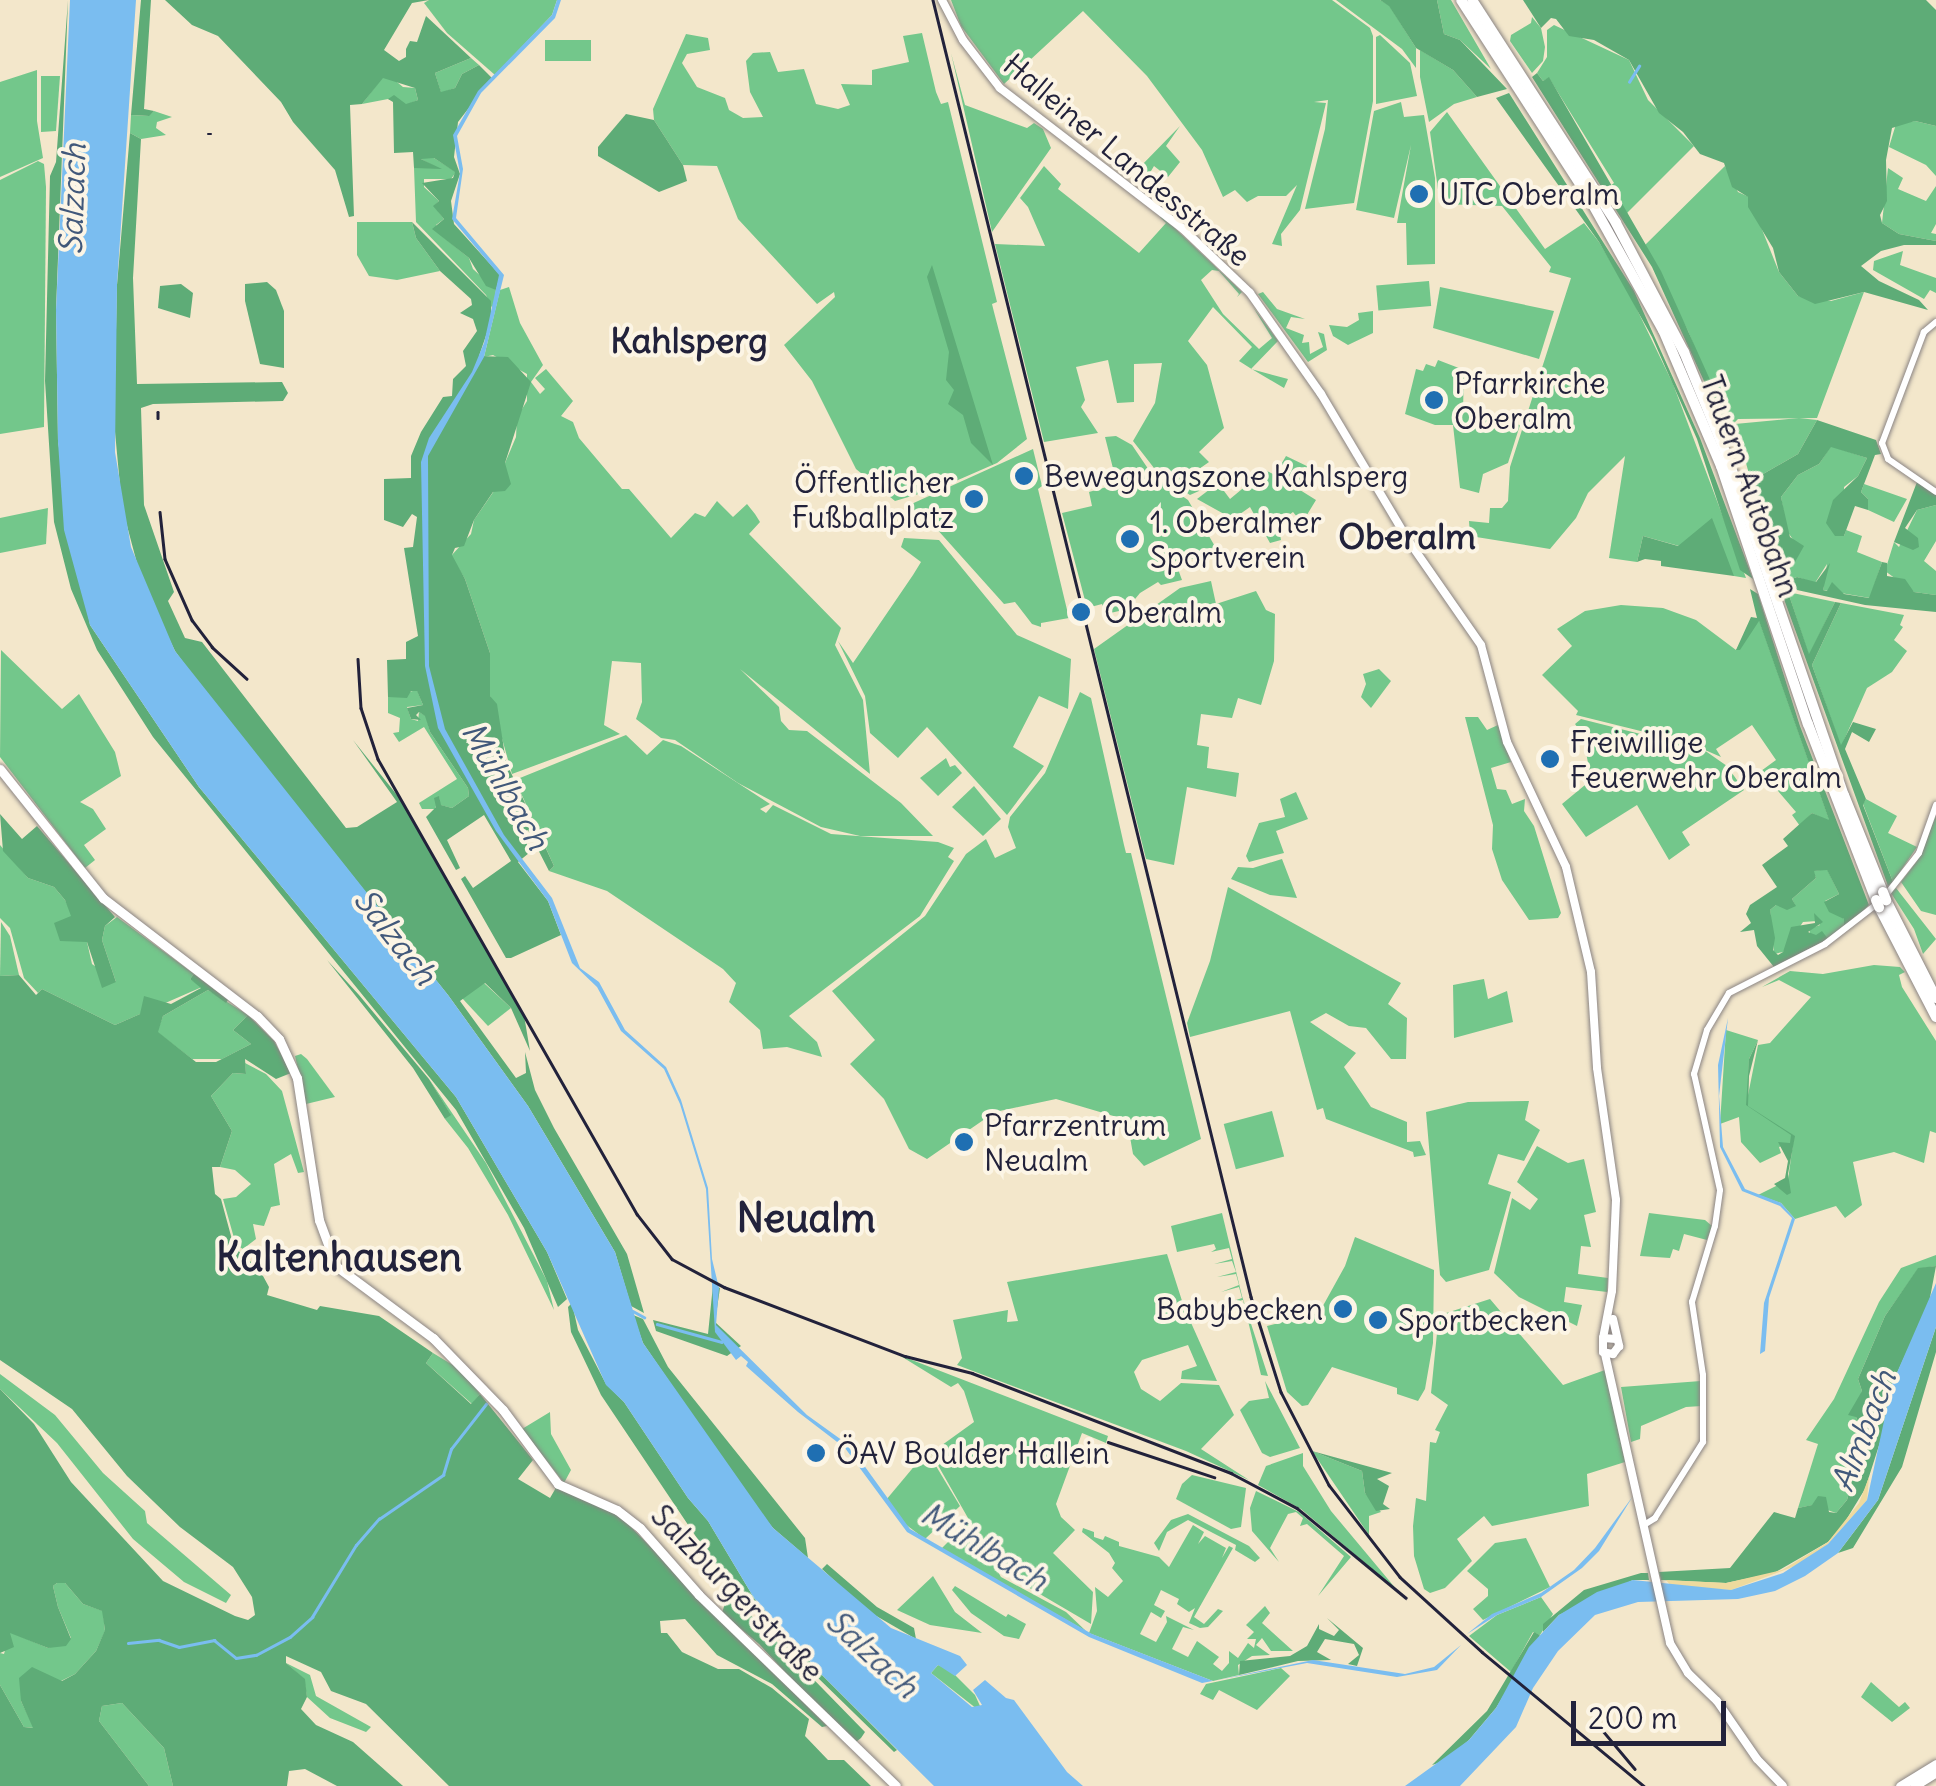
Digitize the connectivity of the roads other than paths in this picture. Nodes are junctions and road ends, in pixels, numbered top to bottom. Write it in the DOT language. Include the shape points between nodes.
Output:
graph roads {
  1 [pos="942,0"];
  2 [pos="1461,0"];
  3 [pos="1472,0"];
  4 [pos="1520,84"];
  5 [pos="1936,322"];
  6 [pos="1936,492"];
  7 [pos="0,769"];
  8 [pos="1936,805"];
  9 [pos="1911,962"];
  10 [pos="1936,998"];
  11 [pos="1936,1017"];
  12 [pos="1612,1291"];
  13 [pos="1603,1338"];
  14 [pos="1616,1340"];
  15 [pos="1616,1352"];
  16 [pos="1605,1354"];
  17 [pos="1616,1396"];
  18 [pos="1644,1525"];
  19 [pos="1936,1764"];
  20 [pos="1936,1772"];
  21 [pos="896,1786"];
  22 [pos="1783,1786"];
  23 [pos="1900,1786"];
  24 [pos="1914,1786"];
  1 -- 12 [label="main road, Halleiner Landesstraße" via="1000,88 1201,243 1250,293 1480,641 1507,742 1570,880 1591,972 1616,1200"];
  2 -- 4 [label="highway, Tauern Autobahn"];
  3 -- 4 [label="highway, Tauern Autobahn"];
  4 -- 9 [label="highway, Tauern Autobahn" via="1663,330 1767,586 1808,724"];
  5 -- 6 [label="street" via="1924,332 1882,443 1888,458"];
  7 -- 21 [label="main road, Salzburgerstraße" via="103,898 279,1039 297,1078 319,1220 336,1266 434,1338 503,1410 558,1484 618,1510 640,1528 698,1594"];
  8 -- 18 [label="street" via="1908,869 1866,915 1803,957 1729,993 1707,1030 1694,1074 1720,1190 1692,1302 1704,1439 1655,1518"];
  9 -- 10 [label="highway, Tauern Autobahn"];
  9 -- 11 [label="highway, Tauern Autobahn"];
  12 -- 13 [label="main road, Halleiner Landesstraße"];
  12 -- 14 [label="main road, Halleiner Landesstraße"];
  13 -- 14 [label="main road"];
  13 -- 16 [label="main road, Halleiner Landesstraße"];
  14 -- 15 [label="main road, Halleiner Landesstraße"];
  15 -- 16 [label="main road"];
  15 -- 17 [label="main road, Halleiner Landesstraße"];
  16 -- 17 [label="main road, Halleiner Landesstraße"];
  17 -- 18 [label="main road, Halleiner Landesstraße"];
  18 -- 22 [label="main road, Halleiner Landesstraße" via="1670,1644"];
  19 -- 23 [label="main road"];
  20 -- 24 [label="main road"];
}
